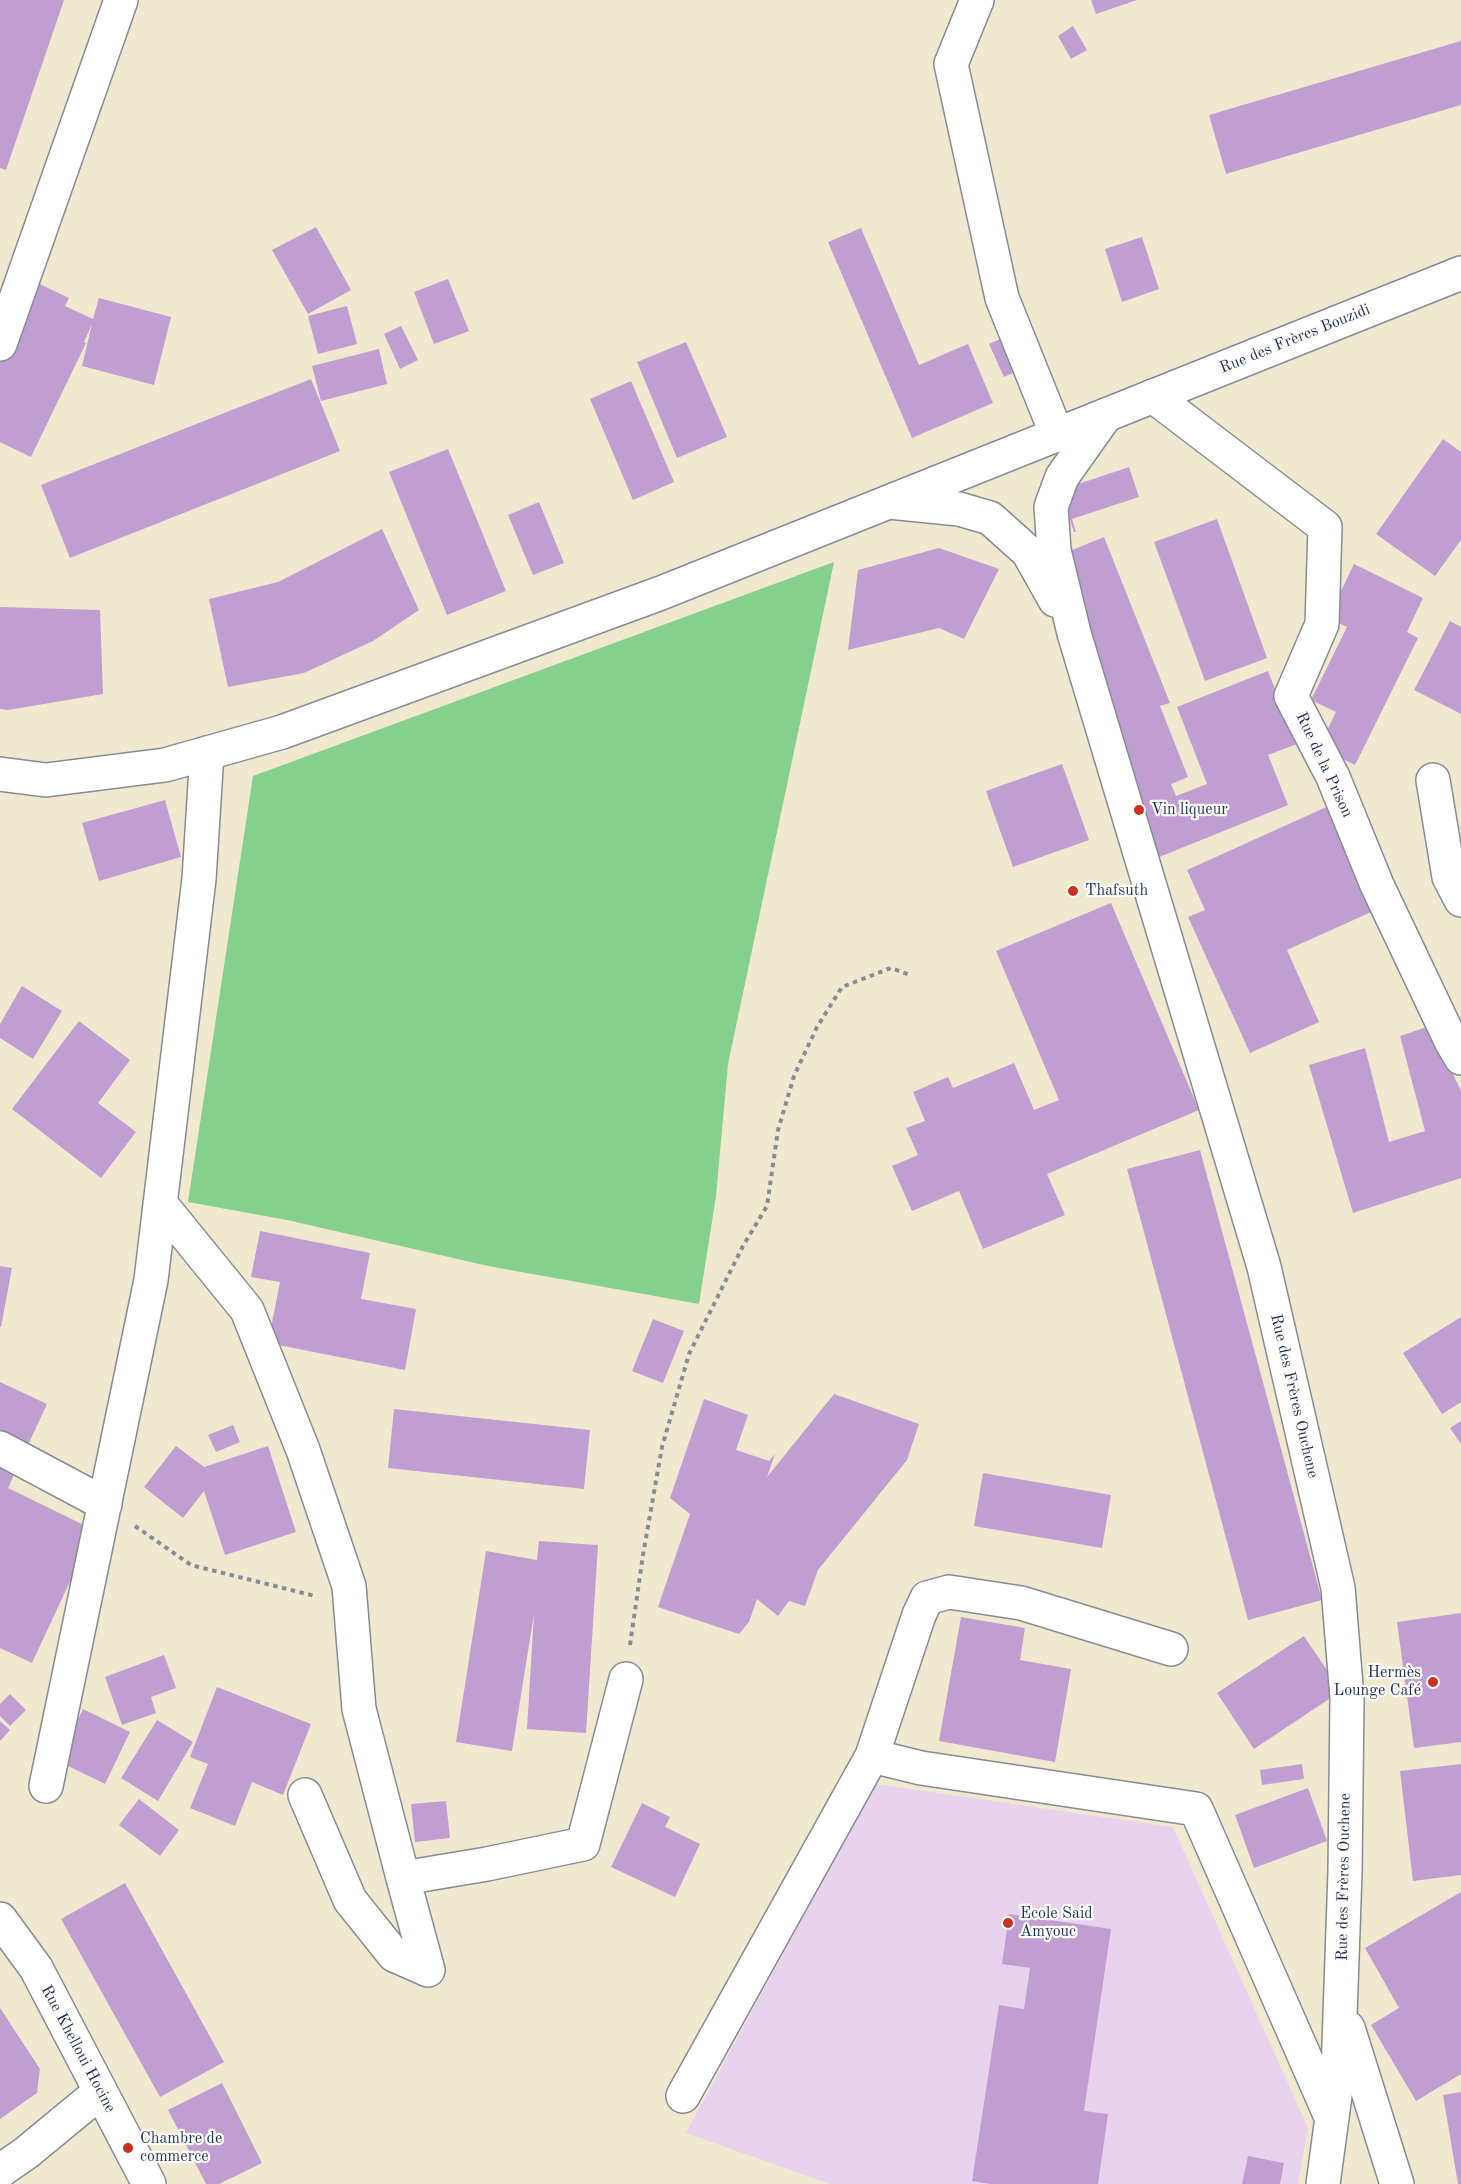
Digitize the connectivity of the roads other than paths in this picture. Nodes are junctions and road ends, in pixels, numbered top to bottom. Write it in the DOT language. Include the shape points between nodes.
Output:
graph roads {
  1 [pos="121,0"];
  2 [pos="977,0"];
  3 [pos="1461,273"];
  4 [pos="0,344"];
  5 [pos="1130,406"];
  6 [pos="1057,435"];
  7 [pos="889,502"];
  8 [pos="1074,633"];
  9 [pos="207,753"];
  10 [pos="0,774"];
  11 [pos="1433,780"];
  12 [pos="1461,900"];
  13 [pos="1461,1058"];
  14 [pos="160,1203"];
  15 [pos="0,1448"];
  16 [pos="105,1504"];
  17 [pos="1171,1648"];
  18 [pos="626,1679"];
  19 [pos="873,1756"];
  20 [pos="46,1786"];
  21 [pos="305,1795"];
  22 [pos="403,1878"];
  23 [pos="0,1919"];
  24 [pos="1340,2003"];
  25 [pos="100,2092"];
  26 [pos="683,2096"];
  27 [pos="1332,2119"];
  28 [pos="0,2171"];
  29 [pos="149,2184"];
  30 [pos="1323,2184"];
  31 [pos="1397,2184"];
  1 -- 4 [label="street"];
  2 -- 6 [label="street" via="951,64 1002,298"];
  3 -- 5 [label="street, Rue des Frères Bouzidi"];
  5 -- 6 [label="street, Rue des Frères Bouzidi"];
  5 -- 8 [label="street, Rue des Frères Ouchene" via="1062,477 1051,507 1054,550"];
  5 -- 13 [label="street, Rue de la Prison" via="1325,528 1322,624 1291,696 1333,777 1377,885"];
  6 -- 7 [label="street, Rue des Frères Bouzidi"];
  7 -- 8 [label="street, Rue des Frères Ouchene" via="959,509 990,518 1028,552"];
  7 -- 9 [label="street, Rue des Frères Bouzidi" via="661,593 282,732"];
  8 -- 24 [label="street, Rue des Frères Ouchene" via="1264,1266 1338,1588 1347,1698"];
  9 -- 10 [label="street, Rue des Frères Bouzidi" via="165,765 46,780"];
  9 -- 14 [label="street" via="199,879"];
  11 -- 12 [label="street" via="1449,877"];
  14 -- 16 [label="street" via="151,1280"];
  14 -- 22 [label="street" via="247,1310 303,1450 348,1586 359,1709"];
  15 -- 16 [label="street"];
  16 -- 20 [label="street"];
  17 -- 19 [label="street" via="1021,1603 950,1592 927,1598"];
  18 -- 22 [label="street" via="583,1844"];
  19 -- 26 [label="street"];
  19 -- 27 [label="street" via="921,1768 1196,1809"];
  21 -- 22 [label="street" via="350,1900 394,1955 428,1970"];
  23 -- 25 [label="street, Rue Khelloui Hocine" via="36,1968"];
  24 -- 27 [label="street, Rue des Frères Ouchene"];
  24 -- 31 [label="street"];
  25 -- 28 [label="street"];
  25 -- 29 [label="street, Rue Khelloui Hocine"];
  27 -- 30 [label="street, Rue des Frères Ouchene"];
}
